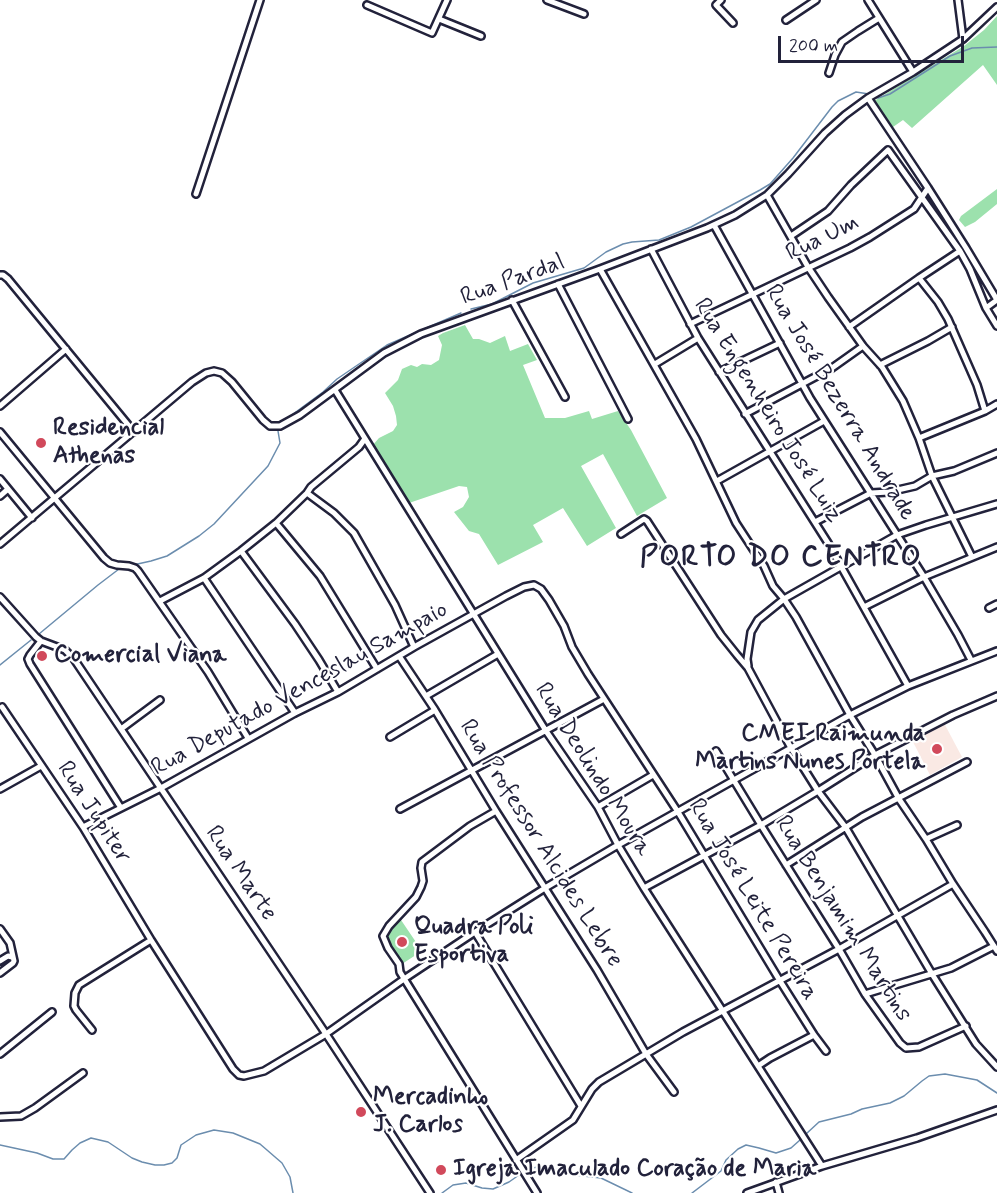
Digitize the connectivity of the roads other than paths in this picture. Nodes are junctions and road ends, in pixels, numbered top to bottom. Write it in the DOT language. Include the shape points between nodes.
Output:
graph roads {
  1 [pos="260,0"];
  2 [pos="438,0"];
  3 [pos="547,0"];
  4 [pos="721,0"];
  5 [pos="816,0"];
  6 [pos="867,0"];
  7 [pos="958,0"];
  8 [pos="446,1"];
  9 [pos="367,5"];
  10 [pos="997,7"];
  11 [pos="584,14"];
  12 [pos="879,18"];
  13 [pos="439,19"];
  14 [pos="786,20"];
  15 [pos="733,23"];
  16 [pos="481,36"];
  17 [pos="963,39"];
  18 [pos="913,72"];
  19 [pos="829,73"];
  20 [pos="868,98"];
  21 [pos="928,188"];
  22 [pos="196,194"];
  23 [pos="767,195"];
  24 [pos="922,196"];
  25 [pos="714,225"];
  26 [pos="791,236"];
  27 [pos="651,249"];
  28 [pos="960,251"];
  29 [pos="808,267"];
  30 [pos="600,269"];
  31 [pos="0,274"];
  32 [pos="919,278"];
  33 [pos="558,284"];
  34 [pos="753,294"];
  35 [pos="512,300"];
  36 [pos="997,300"];
  37 [pos="986,308"];
  38 [pos="690,324"];
  39 [pos="997,326"];
  40 [pos="849,327"];
  41 [pos="952,327"];
  42 [pos="698,338"];
  43 [pos="780,343"];
  44 [pos="862,346"];
  45 [pos="66,349"];
  46 [pos="655,364"];
  47 [pos="880,365"];
  48 [pos="719,372"];
  49 [pos="802,383"];
  50 [pos="335,390"];
  51 [pos="565,397"];
  52 [pos="997,404"];
  53 [pos="0,406"];
  54 [pos="985,411"];
  55 [pos="745,414"];
  56 [pos="628,420"];
  57 [pos="824,421"];
  58 [pos="0,432"];
  59 [pos="134,432"];
  60 [pos="919,438"];
  61 [pos="364,440"];
  62 [pos="771,451"];
  63 [pos="997,453"];
  64 [pos="933,476"];
  65 [pos="0,479"];
  66 [pos="717,481"];
  67 [pos="8,489"];
  68 [pos="307,493"];
  69 [pos="871,493"];
  70 [pos="0,496"];
  71 [pos="56,498"];
  72 [pos="997,504"];
  73 [pos="952,517"];
  74 [pos="32,518"];
  75 [pos="815,522"];
  76 [pos="276,523"];
  77 [pos="621,534"];
  78 [pos="897,535"];
  79 [pos="0,544"];
  80 [pos="997,547"];
  81 [pos="241,551"];
  82 [pos="972,557"];
  83 [pos="840,566"];
  84 [pos="924,577"];
  85 [pos="204,578"];
  86 [pos="534,585"];
  87 [pos="0,597"];
  88 [pos="784,598"];
  89 [pos="160,601"];
  90 [pos="997,604"];
  91 [pos="864,607"];
  92 [pos="989,608"];
  93 [pos="474,614"];
  94 [pos="41,641"];
  95 [pos="414,647"];
  96 [pos="997,651"];
  97 [pos="498,654"];
  98 [pos="399,656"];
  99 [pos="971,660"];
  100 [pos="748,668"];
  101 [pos="377,669"];
  102 [pos="908,686"];
  103 [pos="338,692"];
  104 [pos="426,696"];
  105 [pos="997,696"];
  106 [pos="604,699"];
  107 [pos="160,700"];
  108 [pos="2,707"];
  109 [pos="435,710"];
  110 [pos="295,713"];
  111 [pos="850,715"];
  112 [pos="121,729"];
  113 [pos="546,731"];
  114 [pos="390,737"];
  115 [pos="249,738"];
  116 [pos="791,748"];
  117 [pos="716,751"];
  118 [pos="875,755"];
  119 [pos="967,762"];
  120 [pos="41,766"];
  121 [pos="473,771"];
  122 [pos="653,775"];
  123 [pos="735,780"];
  124 [pos="161,788"];
  125 [pos="0,789"];
  126 [pos="818,791"];
  127 [pos="899,798"];
  128 [pos="598,807"];
  129 [pos="121,808"];
  130 [pos="400,809"];
  131 [pos="496,811"];
  132 [pos="678,812"];
  133 [pos="761,825"];
  134 [pos="957,825"];
  135 [pos="82,826"];
  136 [pos="846,828"];
  137 [pos="927,839"];
  138 [pos="618,845"];
  139 [pos="704,855"];
  140 [pos="786,866"];
  141 [pos="953,884"];
  142 [pos="545,888"];
  143 [pos="644,888"];
  144 [pos="898,915"];
  145 [pos="0,929"];
  146 [pos="475,932"];
  147 [pos="151,940"];
  148 [pos="839,949"];
  149 [pos="995,949"];
  150 [pos="12,957"];
  151 [pos="0,961"];
  152 [pos="0,973"];
  153 [pos="932,974"];
  154 [pos="404,979"];
  155 [pos="780,981"];
  156 [pos="864,994"];
  157 [pos="52,1012"];
  158 [pos="723,1012"];
  159 [pos="966,1026"];
  160 [pos="92,1030"];
  161 [pos="326,1034"];
  162 [pos="814,1035"];
  163 [pos="826,1051"];
  164 [pos="0,1054"];
  165 [pos="646,1054"];
  166 [pos="758,1066"];
  167 [pos="997,1067"];
  168 [pos="82,1073"];
  169 [pos="674,1092"];
  170 [pos="582,1106"];
  171 [pos="997,1110"];
  172 [pos="0,1117"];
  173 [pos="516,1160"];
  174 [pos="822,1166"];
  175 [pos="776,1182"];
  176 [pos="429,1193"];
  177 [pos="537,1193"];
  178 [pos="747,1193"];
  179 [pos="780,1193"];
  1 -- 22 [label="street"];
  2 -- 8 [label="street"];
  3 -- 11 [label="street"];
  4 -- 15 [label="street" via="716,5"];
  5 -- 14 [label="street"];
  6 -- 12 [label="street"];
  7 -- 17 [label="street"];
  8 -- 13 [label="street"];
  9 -- 13 [label="street" via="432,33"];
  10 -- 17 [label="street, Rua Pardal"];
  12 -- 18 [label="street"];
  12 -- 19 [label="street" via="842,42"];
  13 -- 16 [label="street"];
  17 -- 18 [label="street, Rua Pardal"];
  18 -- 20 [label="street, Rua Pardal"];
  20 -- 21 [label="street"];
  20 -- 23 [label="street, Rua Pardal" via="833,124"];
  21 -- 24 [label="street, Rua Um"];
  21 -- 36 [label="street"];
  23 -- 25 [label="street, Rua Pardal"];
  23 -- 26 [label="street"];
  24 -- 26 [label="street" via="888,150 828,211"];
  24 -- 28 [label="street"];
  24 -- 29 [label="street, Rua Um" via="914,209 870,237"];
  25 -- 27 [label="street, Rua Pardal"];
  25 -- 34 [label="street, Rua José Bezerra Andrade"];
  26 -- 29 [label="street"];
  27 -- 30 [label="street, Rua Pardal"];
  27 -- 38 [label="street, Rua Engenheiro José Luiz"];
  28 -- 32 [label="street"];
  28 -- 37 [label="street"];
  29 -- 34 [label="street, Rua Um"];
  29 -- 40 [label="street"];
  30 -- 33 [label="street, Rua Pardal"];
  30 -- 46 [label="street"];
  31 -- 45 [label="street"];
  32 -- 40 [label="street"];
  32 -- 41 [label="street"];
  33 -- 35 [label="street, Rua Pardal"];
  33 -- 56 [label="street"];
  34 -- 38 [label="street, Rua Um"];
  34 -- 43 [label="street, Rua José Bezerra Andrade"];
  35 -- 50 [label="street, Rua Pardal" via="400,344"];
  35 -- 51 [label="street"];
  36 -- 37 [label="street"];
  37 -- 39 [label="street"];
  38 -- 42 [label="street, Rua Engenheiro José Luiz"];
  40 -- 44 [label="street"];
  41 -- 47 [label="street"];
  41 -- 54 [label="street"];
  42 -- 46 [label="street"];
  42 -- 48 [label="street, Rua Engenheiro José Luiz"];
  43 -- 48 [label="street"];
  43 -- 49 [label="street, Rua José Bezerra Andrade"];
  44 -- 47 [label="street"];
  44 -- 49 [label="street"];
  45 -- 53 [label="street"];
  45 -- 59 [label="street"];
  46 -- 66 [label="street"];
  47 -- 60 [label="street" via="903,401"];
  48 -- 55 [label="street, Rua Engenheiro José Luiz"];
  49 -- 55 [label="street"];
  49 -- 57 [label="street, Rua José Bezerra Andrade"];
  50 -- 59 [label="street, Rua Pardal" via="289,423 270,426 232,382 222,373 210,371"];
  50 -- 61 [label="street, Rua Deolindo Moura"];
  52 -- 54 [label="street"];
  54 -- 60 [label="street"];
  55 -- 62 [label="street, Rua Engenheiro José Luiz"];
  57 -- 62 [label="street"];
  57 -- 69 [label="street, Rua José Bezerra Andrade"];
  58 -- 71 [label="street"];
  59 -- 71 [label="street, Rua Pardal"];
  60 -- 64 [label="street"];
  61 -- 68 [label="street"];
  61 -- 93 [label="street, Rua Deolindo Moura"];
  62 -- 66 [label="street"];
  62 -- 75 [label="street, Rua Engenheiro José Luiz"];
  63 -- 64 [label="street"];
  64 -- 69 [label="street" via="901,490"];
  64 -- 73 [label="street"];
  65 -- 67 [label="street"];
  66 -- 88 [label="street" via="736,523"];
  67 -- 70 [label="street"];
  67 -- 74 [label="street"];
  68 -- 76 [label="street"];
  68 -- 95 [label="street" via="354,533"];
  69 -- 75 [label="street"];
  69 -- 78 [label="street, Rua José Bezerra Andrade"];
  71 -- 74 [label="street, Rua Pardal"];
  71 -- 89 [label="street" via="104,558 135,568"];
  72 -- 73 [label="street"];
  73 -- 78 [label="street"];
  73 -- 82 [label="street"];
  74 -- 79 [label="street, Rua Pardal"];
  75 -- 83 [label="street, Rua Engenheiro José Luiz"];
  76 -- 81 [label="street"];
  76 -- 101 [label="street" via="330,590"];
  77 -- 100 [label="street" via="645,520"];
  78 -- 83 [label="street"];
  78 -- 84 [label="street, Rua José Bezerra Andrade"];
  80 -- 82 [label="street"];
  81 -- 85 [label="street"];
  81 -- 103 [label="street" via="295,624"];
  82 -- 84 [label="street"];
  83 -- 88 [label="street"];
  83 -- 91 [label="street, Rua Engenheiro José Luiz"];
  84 -- 91 [label="street"];
  84 -- 99 [label="street, Rua José Bezerra Andrade"];
  85 -- 89 [label="street"];
  85 -- 110 [label="street"];
  86 -- 93 [label="street, Rua Deputado Venceslau Sampaio"];
  86 -- 106 [label="street, Rua José Leite Pereira" via="549,600"];
  87 -- 94 [label="street, Rua Marte"];
  88 -- 100 [label="street" via="750,632"];
  88 -- 111 [label="street"];
  89 -- 115 [label="street"];
  90 -- 92 [label="street"];
  91 -- 102 [label="street, Rua Engenheiro José Luiz"];
  93 -- 95 [label="street, Rua Deputado Venceslau Sampaio"];
  93 -- 97 [label="street, Rua Deolindo Moura"];
  94 -- 112 [label="street, Rua Marte" via="70,654"];
  94 -- 129 [label="street, Rua Jupiter" via="28,659 30,664"];
  95 -- 98 [label="street, Rua Deputado Venceslau Sampaio"];
  96 -- 99 [label="street"];
  97 -- 104 [label="street"];
  97 -- 113 [label="street, Rua Deolindo Moura"];
  98 -- 101 [label="street, Rua Deputado Venceslau Sampaio"];
  98 -- 104 [label="street, Rua Professor Alcides Lebre"];
  99 -- 102 [label="street"];
  100 -- 116 [label="street"];
  101 -- 103 [label="street, Rua Deputado Venceslau Sampaio"];
  102 -- 111 [label="street"];
  103 -- 110 [label="street, Rua Deputado Venceslau Sampaio"];
  104 -- 109 [label="street, Rua Professor Alcides Lebre"];
  105 -- 118 [label="street"];
  106 -- 113 [label="street"];
  106 -- 122 [label="street, Rua José Leite Pereira"];
  107 -- 112 [label="street"];
  108 -- 120 [label="street, Rua Jupiter"];
  109 -- 114 [label="street"];
  109 -- 121 [label="street, Rua Professor Alcides Lebre"];
  110 -- 115 [label="street, Rua Deputado Venceslau Sampaio"];
  111 -- 116 [label="street"];
  111 -- 118 [label="street"];
  112 -- 124 [label="street, Rua Marte"];
  113 -- 121 [label="street"];
  113 -- 128 [label="street, Rua Deolindo Moura"];
  115 -- 124 [label="street, Rua Deputado Venceslau Sampaio"];
  116 -- 123 [label="street"];
  116 -- 126 [label="street"];
  117 -- 123 [label="street, Rua Benjamim Martins"];
  118 -- 126 [label="street"];
  118 -- 127 [label="street"];
  119 -- 127 [label="street"];
  120 -- 125 [label="street"];
  120 -- 135 [label="street, Rua Jupiter"];
  121 -- 130 [label="street"];
  121 -- 131 [label="street, Rua Professor Alcides Lebre"];
  122 -- 128 [label="street"];
  122 -- 132 [label="street, Rua José Leite Pereira"];
  123 -- 132 [label="street"];
  123 -- 133 [label="street, Rua Benjamim Martins"];
  124 -- 129 [label="street, Rua Deputado Venceslau Sampaio"];
  124 -- 161 [label="street, Rua Marte"];
  126 -- 133 [label="street"];
  126 -- 136 [label="street"];
  127 -- 136 [label="street"];
  127 -- 137 [label="street"];
  128 -- 138 [label="street, Rua Deolindo Moura"];
  129 -- 135 [label="street, Rua Deputado Venceslau Sampaio"];
  131 -- 142 [label="street, Rua Professor Alcides Lebre"];
  131 -- 154 [label="street" via="422,862 423,881 416,897 383,936"];
  132 -- 138 [label="street"];
  132 -- 139 [label="street, Rua José Leite Pereira"];
  133 -- 139 [label="street"];
  133 -- 140 [label="street, Rua Benjamim Martins"];
  134 -- 137 [label="street"];
  135 -- 147 [label="street, Rua Jupiter"];
  136 -- 140 [label="street"];
  136 -- 144 [label="street"];
  137 -- 141 [label="street"];
  138 -- 142 [label="street"];
  138 -- 143 [label="street, Rua Deolindo Moura"];
  139 -- 143 [label="street"];
  139 -- 155 [label="street, Rua José Leite Pereira"];
  140 -- 148 [label="street, Rua Benjamim Martins"];
  141 -- 144 [label="street"];
  141 -- 149 [label="street"];
  142 -- 146 [label="street"];
  142 -- 165 [label="street, Rua Professor Alcides Lebre"];
  143 -- 158 [label="street, Rua Deolindo Moura"];
  144 -- 148 [label="street"];
  144 -- 153 [label="street"];
  145 -- 150 [label="street" via="10,943"];
  146 -- 154 [label="street"];
  146 -- 170 [label="street"];
  147 -- 160 [label="street" via="80,986 74,1006"];
  147 -- 161 [label="street, Rua Jupiter" via="239,1075 264,1071"];
  148 -- 155 [label="street"];
  148 -- 156 [label="street, Rua Benjamim Martins"];
  149 -- 153 [label="street"];
  150 -- 151 [label="street"];
  150 -- 152 [label="street" via="13,963"];
  153 -- 156 [label="street"];
  153 -- 159 [label="street"];
  154 -- 161 [label="street"];
  154 -- 173 [label="street"];
  155 -- 158 [label="street"];
  155 -- 162 [label="street, Rua José Leite Pereira"];
  156 -- 159 [label="street, Rua Benjamim Martins" via="906,1048 919,1047"];
  157 -- 164 [label="street"];
  158 -- 165 [label="street"];
  158 -- 166 [label="street, Rua Deolindo Moura"];
  159 -- 167 [label="street"];
  161 -- 176 [label="street, Rua Marte"];
  162 -- 163 [label="street, Rua José Leite Pereira"];
  162 -- 166 [label="street"];
  165 -- 169 [label="street, Rua Professor Alcides Lebre"];
  165 -- 170 [label="street" via="599,1082"];
  166 -- 174 [label="street, Rua Deolindo Moura"];
  168 -- 172 [label="street" via="21,1116"];
  170 -- 173 [label="street" via="561,1131"];
  171 -- 174 [label="street"];
  173 -- 177 [label="street"];
  174 -- 175 [label="street"];
  175 -- 178 [label="street"];
  175 -- 179 [label="street"];
}
